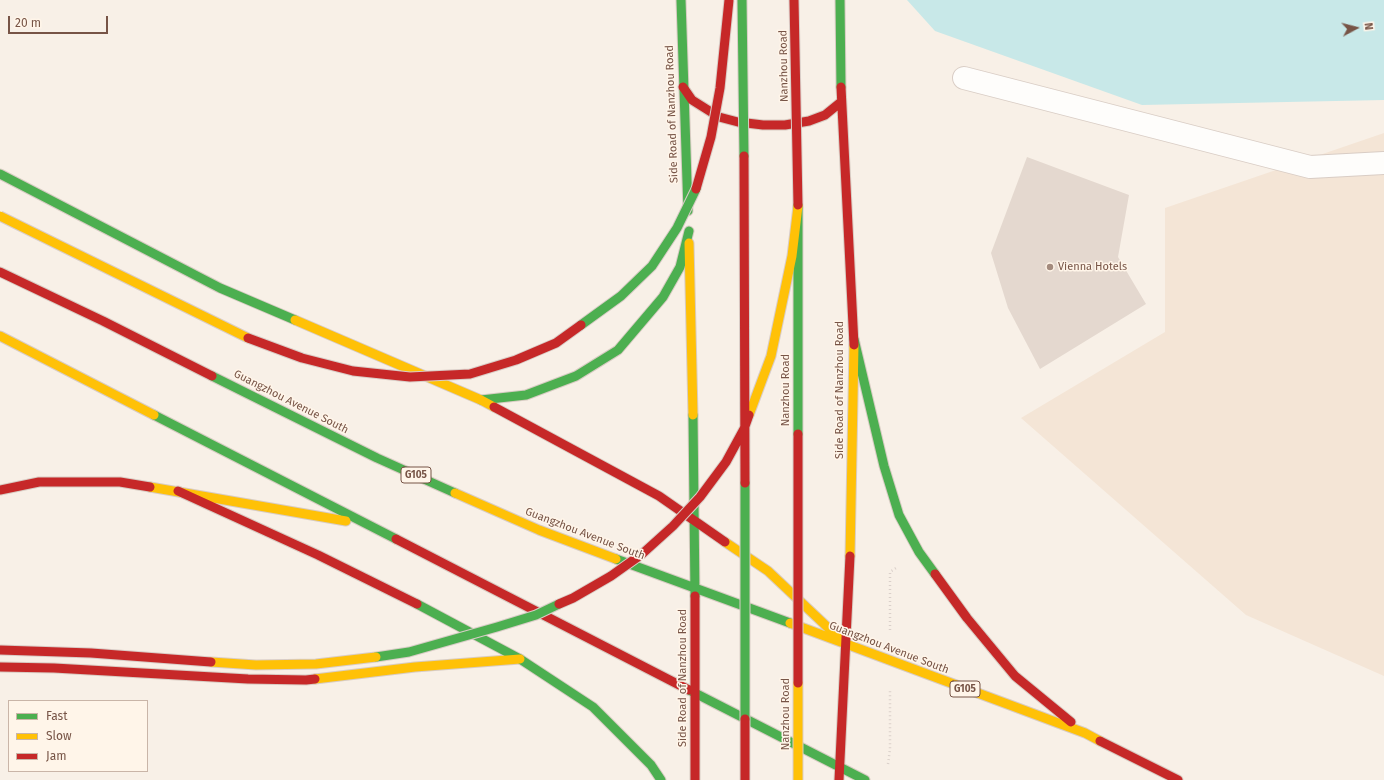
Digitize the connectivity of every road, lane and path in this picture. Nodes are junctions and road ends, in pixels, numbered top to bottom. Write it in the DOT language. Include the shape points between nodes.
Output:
graph roads {
  1 [pos="681,0"];
  2 [pos="729,0"];
  3 [pos="742,0"];
  4 [pos="794,0"];
  5 [pos="840,0"];
  6 [pos="964,78"];
  7 [pos="683,87"];
  8 [pos="841,102"];
  9 [pos="1384,163"];
  10 [pos="0,174"];
  11 [pos="798,206"];
  12 [pos="0,216"];
  13 [pos="689,231"];
  14 [pos="0,272"];
  15 [pos="0,336"];
  16 [pos="854,339"];
  17 [pos="481,400"];
  18 [pos="0,490"];
  19 [pos="178,490"];
  20 [pos="695,521"];
  21 [pos="369,525"];
  22 [pos="695,588"];
  23 [pos="846,644"];
  24 [pos="0,650"];
  25 [pos="520,659"];
  26 [pos="0,667"];
  27 [pos="695,692"];
  28 [pos="1085,733"];
  29 [pos="840,767"];
  30 [pos="661,780"];
  31 [pos="695,780"];
  32 [pos="745,780"];
  33 [pos="798,780"];
  34 [pos="839,780"];
  35 [pos="865,780"];
  36 [pos="1178,780"];
  1 -- 7 [label="main road, Side Road of Nanzhou Road"];
  2 -- 12 [label="main road, bridge" via="720,88 711,137 697,186 677,228 652,266 621,296 556,343 516,360 470,374 410,377 353,372 302,358 246,337"];
  3 -- 32 [label="main road, bridge"];
  4 -- 11 [label="main road, Nanzhou Road, bridge"];
  5 -- 8 [label="main road, Side Road of Nanzhou Road"];
  6 -- 9 [label="street" via="1310,167"];
  7 -- 8 [label="main road" via="692,100 703,108 719,117 738,122 785,125 809,121 825,115"];
  7 -- 13 [label="main road, Side Road of Nanzhou Road"];
  8 -- 16 [label="main road, Side Road of Nanzhou Road"];
  10 -- 17 [label="main road" via="220,288"];
  11 -- 24 [label="main road, bridge" via="792,256 770,356 744,429 726,462 700,497 642,554 573,598 529,617 409,652 316,664 256,665 91,653"];
  11 -- 33 [label="main road, Nanzhou Road, bridge"];
  13 -- 17 [label="main road" via="680,267 663,297 618,350 576,376 526,395"];
  13 -- 20 [label="main road, Side Road of Nanzhou Road"];
  14 -- 22 [label="main road, Guangzhou Avenue South / G105" via="378,458 539,530"];
  15 -- 21 [label="main road"];
  16 -- 23 [label="main road, Side Road of Nanzhou Road"];
  16 -- 28 [label="main road" via="888,480 899,515 919,552 967,618 1014,676"];
  17 -- 20 [label="main road" via="659,496"];
  18 -- 19 [label="main road" via="39,482 85,481 120,482"];
  19 -- 21 [label="main road"];
  19 -- 25 [label="main road" via="318,555"];
  20 -- 22 [label="main road, Side Road of Nanzhou Road"];
  20 -- 23 [label="main road" via="768,571"];
  21 -- 27 [label="main road"];
  22 -- 23 [label="main road, Guangzhou Avenue South / G105"];
  22 -- 27 [label="main road, Side Road of Nanzhou Road"];
  23 -- 28 [label="main road, Guangzhou Avenue South / G105"];
  23 -- 29 [label="main road, Side Road of Nanzhou Road"];
  25 -- 26 [label="main road" via="415,667 306,680"];
  25 -- 30 [label="main road" via="593,707 651,765"];
  27 -- 29 [label="main road"];
  27 -- 31 [label="main road, Side Road of Nanzhou Road"];
  28 -- 36 [label="main road, Guangzhou Avenue South / G105"];
  29 -- 34 [label="main road, Side Road of Nanzhou Road"];
  29 -- 35 [label="main road"];
}
